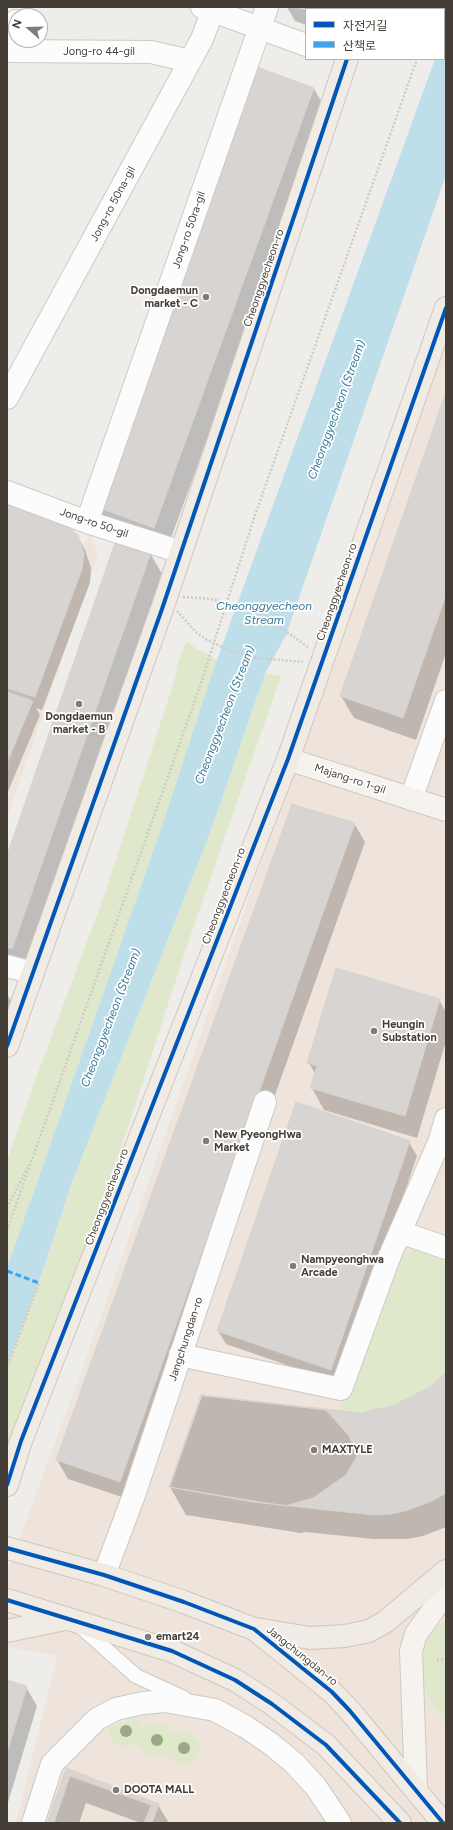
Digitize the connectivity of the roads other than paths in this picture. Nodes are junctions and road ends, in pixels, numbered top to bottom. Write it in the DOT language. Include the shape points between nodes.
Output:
graph roads {
  1 [pos="267,7"];
  2 [pos="209,8"];
  3 [pos="259,28"];
  4 [pos="305,45"];
  5 [pos="7,51"];
  6 [pos="346,60"];
  7 [pos="190,61"];
  8 [pos="446,308"];
  9 [pos="7,398"];
  10 [pos="7,492"];
  11 [pos="87,522"];
  12 [pos="181,552"];
  13 [pos="446,701"];
  14 [pos="288,759"];
  15 [pos="412,799"];
  16 [pos="446,810"];
  17 [pos="7,966"];
  18 [pos="33,973"];
  19 [pos="7,1046"];
  20 [pos="265,1102"];
  21 [pos="446,1119"];
  22 [pos="400,1232"];
  23 [pos="446,1248"];
  24 [pos="180,1355"];
  25 [pos="7,1484"];
  26 [pos="7,1548"];
  27 [pos="446,1570"];
  28 [pos="104,1575"];
  29 [pos="446,1592"];
  30 [pos="7,1600"];
  31 [pos="71,1620"];
  32 [pos="254,1629"];
  33 [pos="7,1631"];
  34 [pos="215,1710"];
  35 [pos="416,1790"];
  36 [pos="33,1823"];
  37 [pos="340,1823"];
  38 [pos="400,1823"];
  39 [pos="443,1823"];
  1 -- 3 [label="street, Jong-ro 50ra-gil"];
  2 -- 3 [label="street"];
  2 -- 7 [label="street, Jong-ro 50na-gil" via="202,39"];
  3 -- 4 [label="street"];
  3 -- 11 [label="street, Jong-ro 50ra-gil"];
  5 -- 7 [label="street, Jong-ro 44-gil" via="151,52"];
  6 -- 12 [label="main road, Cheonggyecheon-ro"];
  7 -- 9 [label="street, Jong-ro 50na-gil"];
  8 -- 14 [label="main road, Cheonggyecheon-ro"];
  10 -- 11 [label="street, Jong-ro 50-gil"];
  11 -- 12 [label="street, Jong-ro 50-gil"];
  12 -- 18 [label="main road, Cheonggyecheon-ro"];
  13 -- 15 [label="street"];
  14 -- 15 [label="main road, Majang-ro 1-gil"];
  14 -- 25 [label="main road, Cheonggyecheon-ro" via="21,1441"];
  15 -- 16 [label="main road, Majang-ro 1-gil"];
  17 -- 18 [label="street"];
  18 -- 19 [label="main road, Cheonggyecheon-ro"];
  20 -- 24 [label="street, Jangchungdan-ro"];
  21 -- 22 [label="street" via="440,1140"];
  22 -- 23 [label="street"];
  22 -- 24 [label="street" via="341,1388"];
  24 -- 28 [label="street, Jangchungdan-ro" via="134,1495"];
  26 -- 28 [label="main road, Jangchungdan-ro"];
  27 -- 32 [label="main road" via="385,1622 369,1631 345,1636 310,1638"];
  28 -- 32 [label="main road, Jangchungdan-ro"];
  29 -- 35 [label="main road" via="416,1634 411,1651"];
  30 -- 31 [label="main road"];
  31 -- 33 [label="main road"];
  31 -- 34 [label="lane" via="136,1676"];
  31 -- 38 [label="main road" via="172,1651 235,1680 326,1745"];
  32 -- 35 [label="main road, Jangchungdan-ro" via="332,1692"];
  34 -- 36 [label="street" via="165,1701 116,1709 97,1719 52,1764"];
  34 -- 37 [label="street" via="246,1727 294,1763 316,1787"];
  35 -- 39 [label="main road, Jangchungdan-ro"];
}
